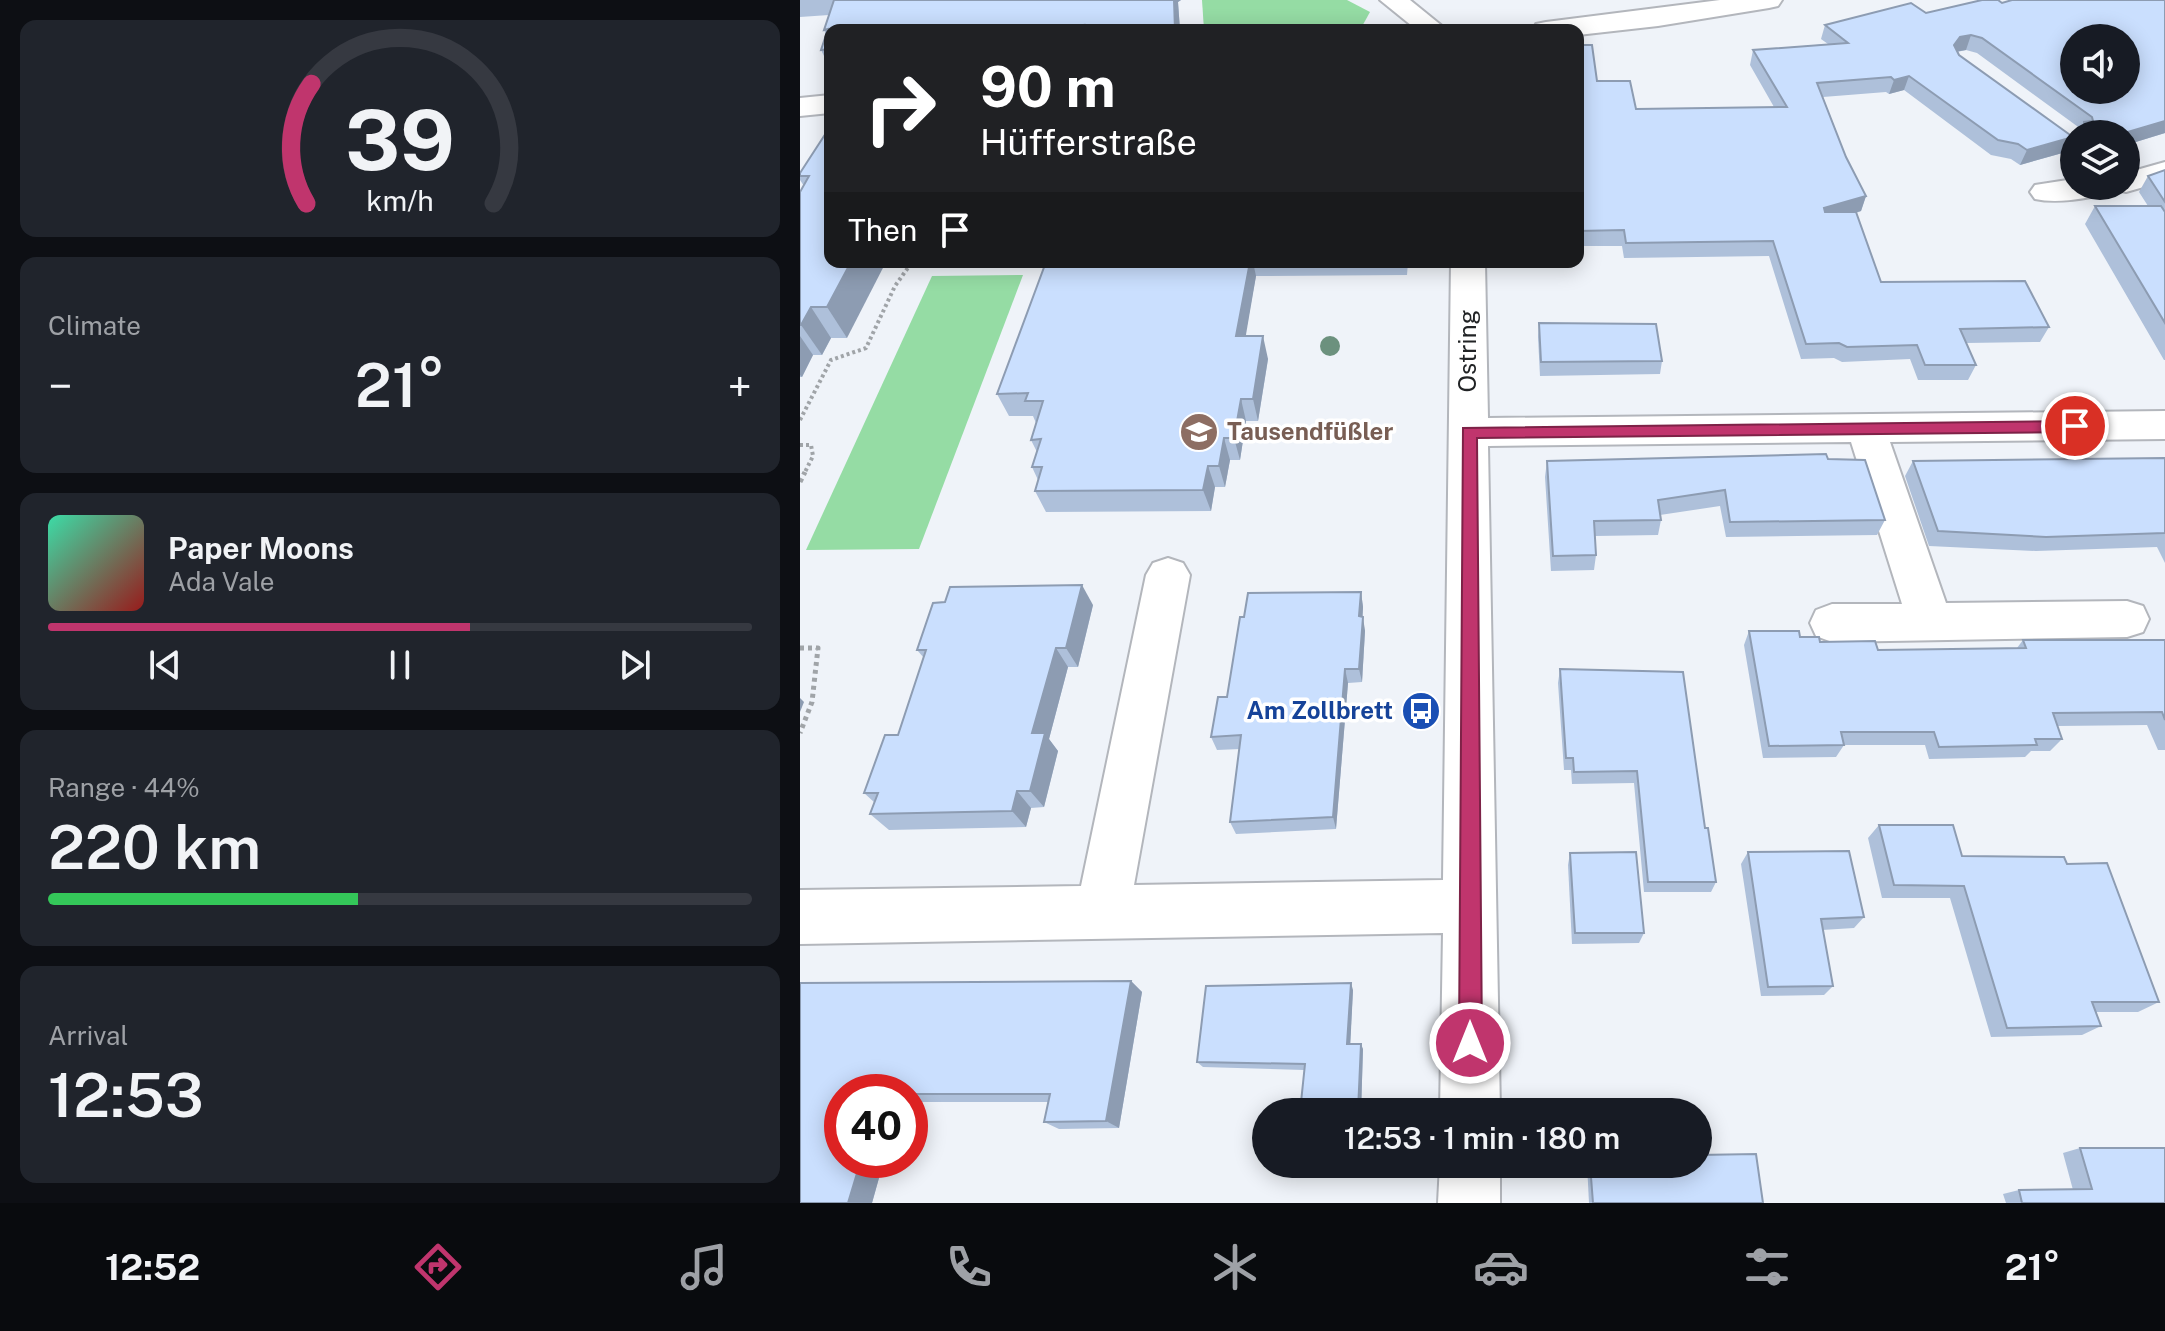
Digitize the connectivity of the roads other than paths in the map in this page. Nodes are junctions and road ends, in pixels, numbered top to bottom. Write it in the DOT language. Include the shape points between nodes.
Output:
graph roads {
  1 [pos="1393,0"];
  2 [pos="1769,0"];
  3 [pos="1426,24"];
  4 [pos="1584,26"];
  5 [pos="824,105"];
  6 [pos="800,107"];
  7 [pos="2165,171"];
  8 [pos="2140,178"];
  9 [pos="2060,190"];
  10 [pos="2046,192"];
  11 [pos="1468,268"];
  12 [pos="2165,425"];
  13 [pos="1866,429"];
  14 [pos="1469,432"];
  15 [pos="1168,575"];
  16 [pos="2127,619"];
  17 [pos="1930,622"];
  18 [pos="1832,623"];
  19 [pos="1471,906"];
  20 [pos="1102,914"];
  21 [pos="800,917"];
  22 [pos="1470,1098"];
  23 [pos="1470,1178"];
  24 [pos="1469,1203"];
  1 -- 3 [label="street"];
  2 -- 4 [label="street"];
  5 -- 6 [label="street"];
  7 -- 8 [label="street"];
  9 -- 10 [label="street"];
  11 -- 14 [label="street, Ostring"];
  12 -- 13 [label="street"];
  13 -- 14 [label="street"];
  13 -- 17 [label="street"];
  14 -- 19 [label="street, Ostring"];
  15 -- 20 [label="street"];
  16 -- 17 [label="street"];
  17 -- 18 [label="street"];
  19 -- 20 [label="street"];
  19 -- 22 [label="street, Ostring"];
  20 -- 21 [label="street"];
  23 -- 24 [label="street"];
}
